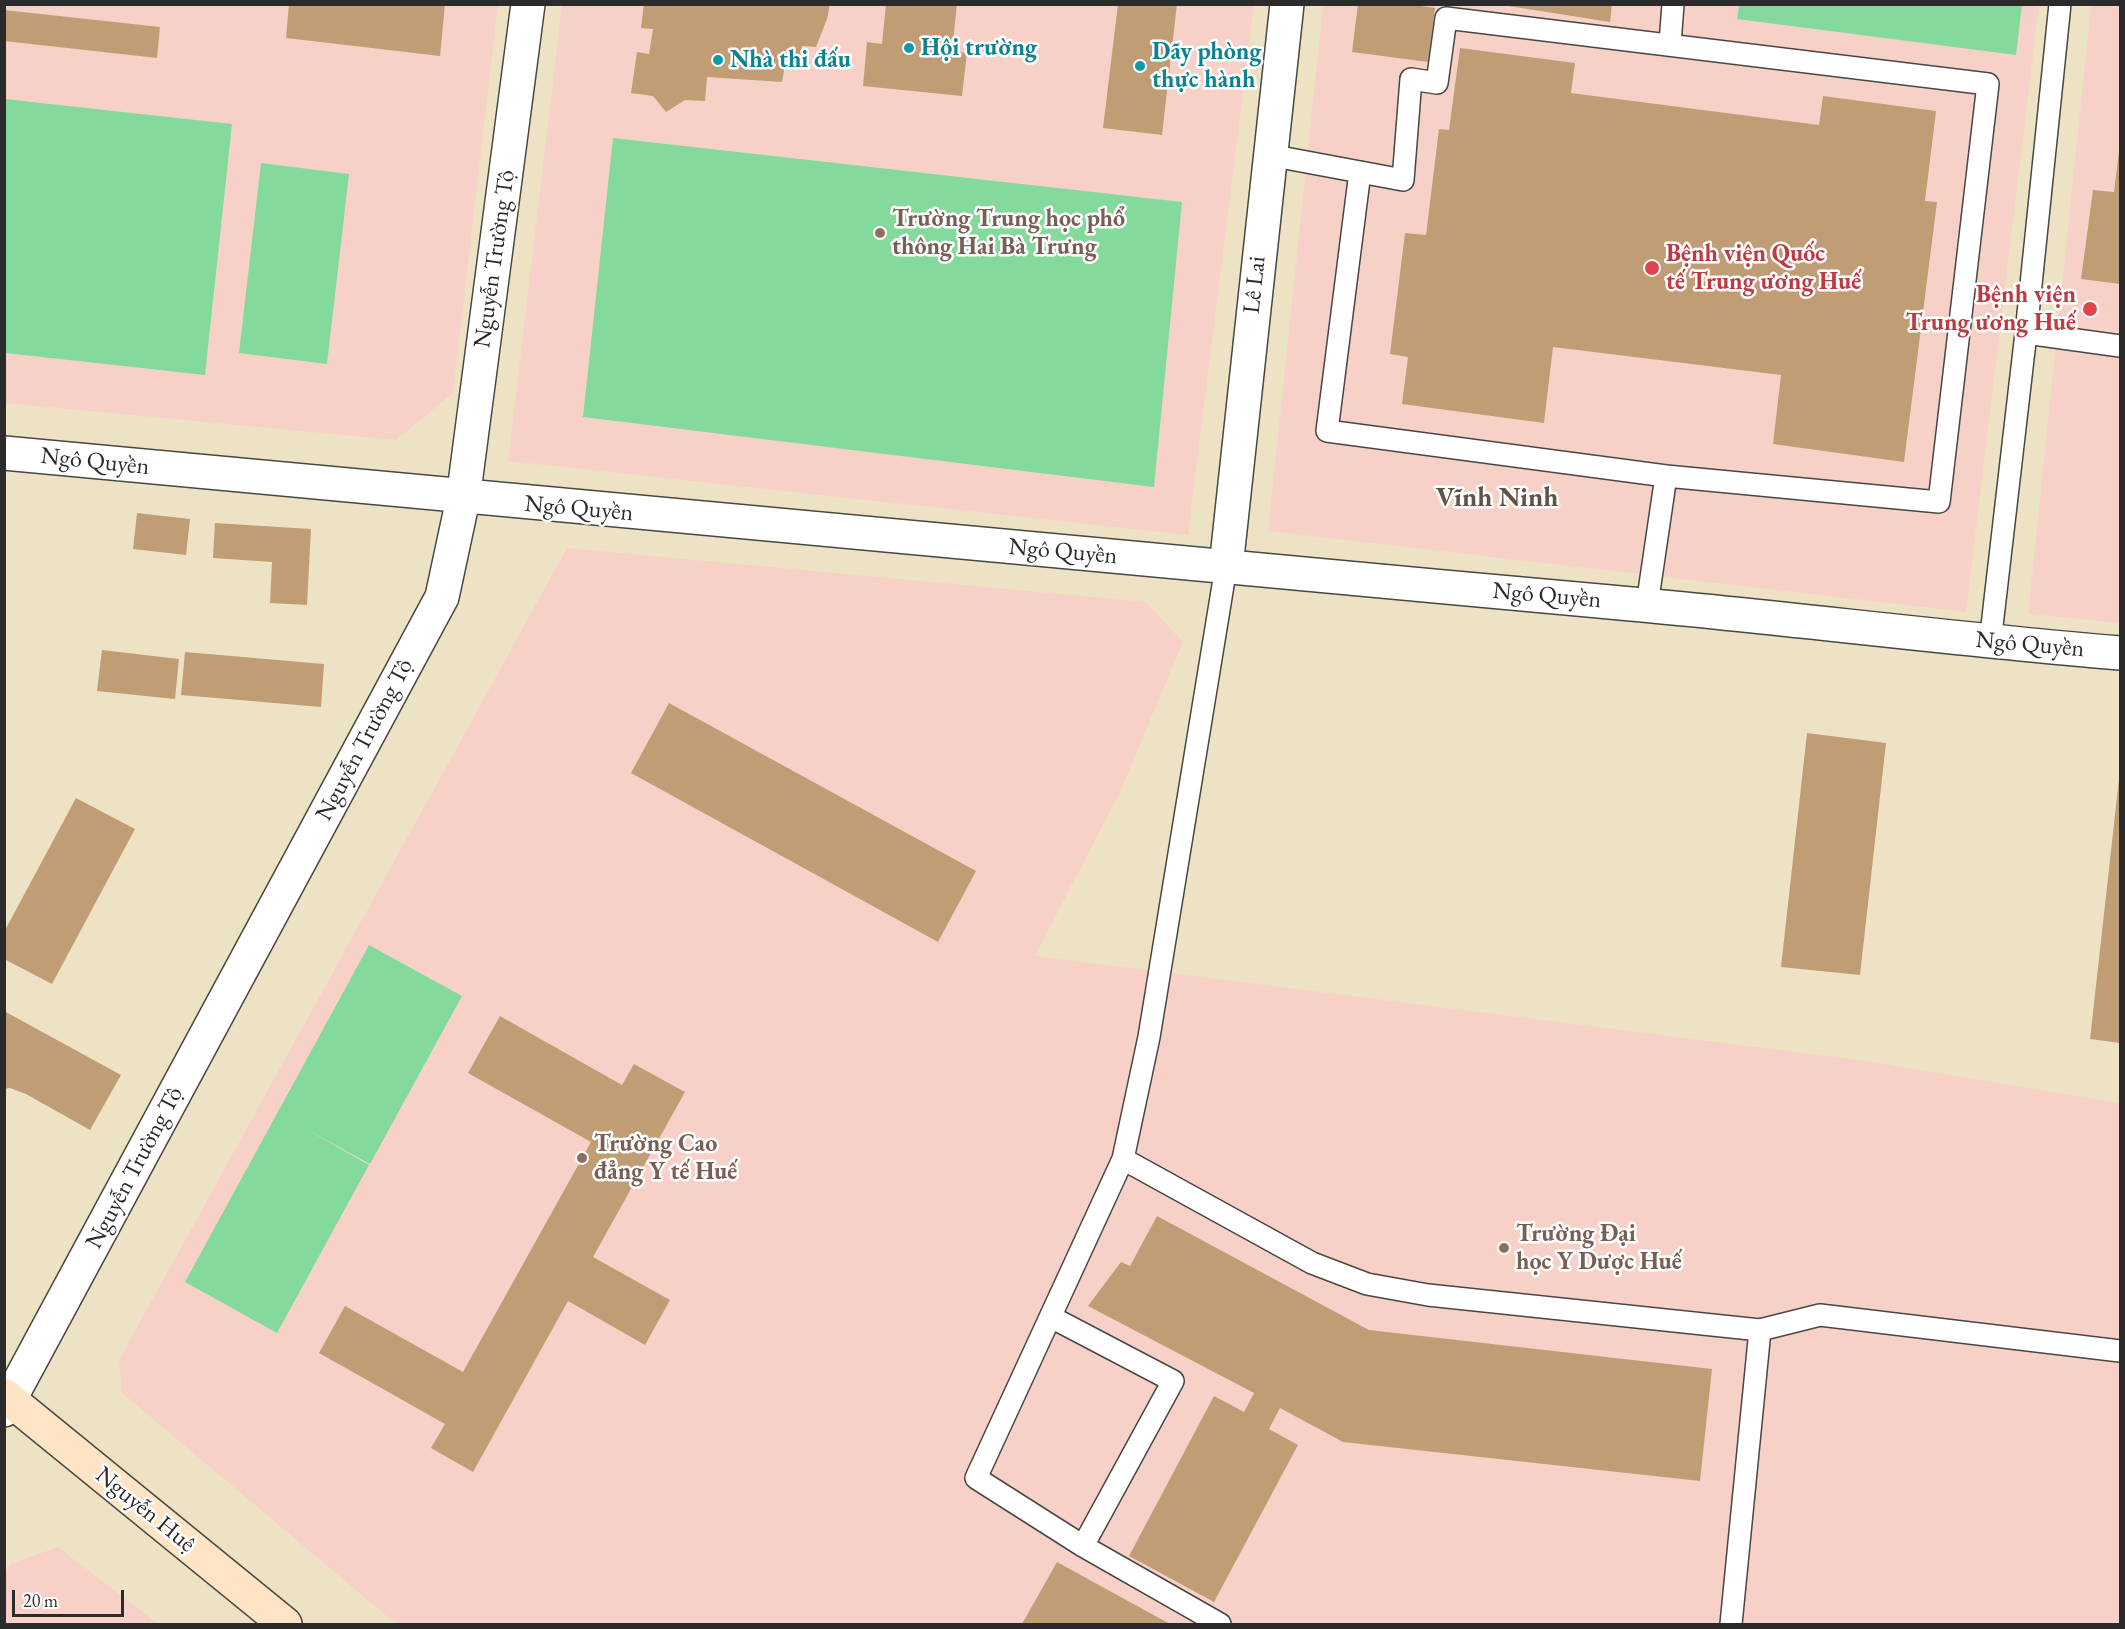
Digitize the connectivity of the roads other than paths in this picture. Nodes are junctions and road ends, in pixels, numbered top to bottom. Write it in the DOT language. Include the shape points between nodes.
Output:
graph roads {
  1 [pos="528,4"];
  2 [pos="1287,4"];
  3 [pos="1673,4"];
  4 [pos="2060,4"];
  5 [pos="1670,44"];
  6 [pos="1269,155"];
  7 [pos="1360,172"];
  8 [pos="2026,333"];
  9 [pos="2121,346"];
  10 [pos="4,453"];
  11 [pos="1666,476"];
  12 [pos="463,499"];
  13 [pos="1226,567"];
  14 [pos="1647,605"];
  15 [pos="1990,643"];
  16 [pos="2121,653"];
  17 [pos="1124,1159"];
  18 [pos="1051,1317"];
  19 [pos="1760,1330"];
  20 [pos="2121,1351"];
  21 [pos="6,1401"];
  22 [pos="1083,1546"];
  23 [pos="285,1624"];
  24 [pos="1220,1624"];
  25 [pos="1731,1624"];
  1 -- 12 [label="street, Nguyễn Trường Tộ"];
  2 -- 6 [label="street, Lê Lai"];
  3 -- 5 [label="lane"];
  4 -- 8 [label="lane"];
  5 -- 7 [label="lane" via="1446,18 1437,83 1411,79 1403,180"];
  5 -- 11 [label="lane" via="1988,84 1939,502"];
  6 -- 7 [label="lane"];
  6 -- 13 [label="street, Lê Lai"];
  7 -- 11 [label="lane" via="1327,432"];
  8 -- 9 [label="lane"];
  8 -- 15 [label="lane"];
  10 -- 12 [label="street, Ngô Quyền"];
  11 -- 14 [label="lane"];
  12 -- 13 [label="street, Ngô Quyền"];
  12 -- 21 [label="street, Nguyễn Trường Tộ" via="442,597"];
  13 -- 14 [label="street, Ngô Quyền"];
  13 -- 17 [label="lane" via="1149,1037"];
  14 -- 15 [label="street, Ngô Quyền"];
  15 -- 16 [label="street, Ngô Quyền"];
  17 -- 18 [label="lane"];
  17 -- 19 [label="lane" via="1312,1263 1367,1284 1428,1295"];
  18 -- 22 [label="lane" via="976,1478"];
  18 -- 22 [label="lane" via="1173,1381"];
  19 -- 20 [label="lane" via="1820,1315"];
  19 -- 25 [label="lane"];
  21 -- 23 [label="main road, Nguyễn Huệ"];
  22 -- 24 [label="lane"];
}
